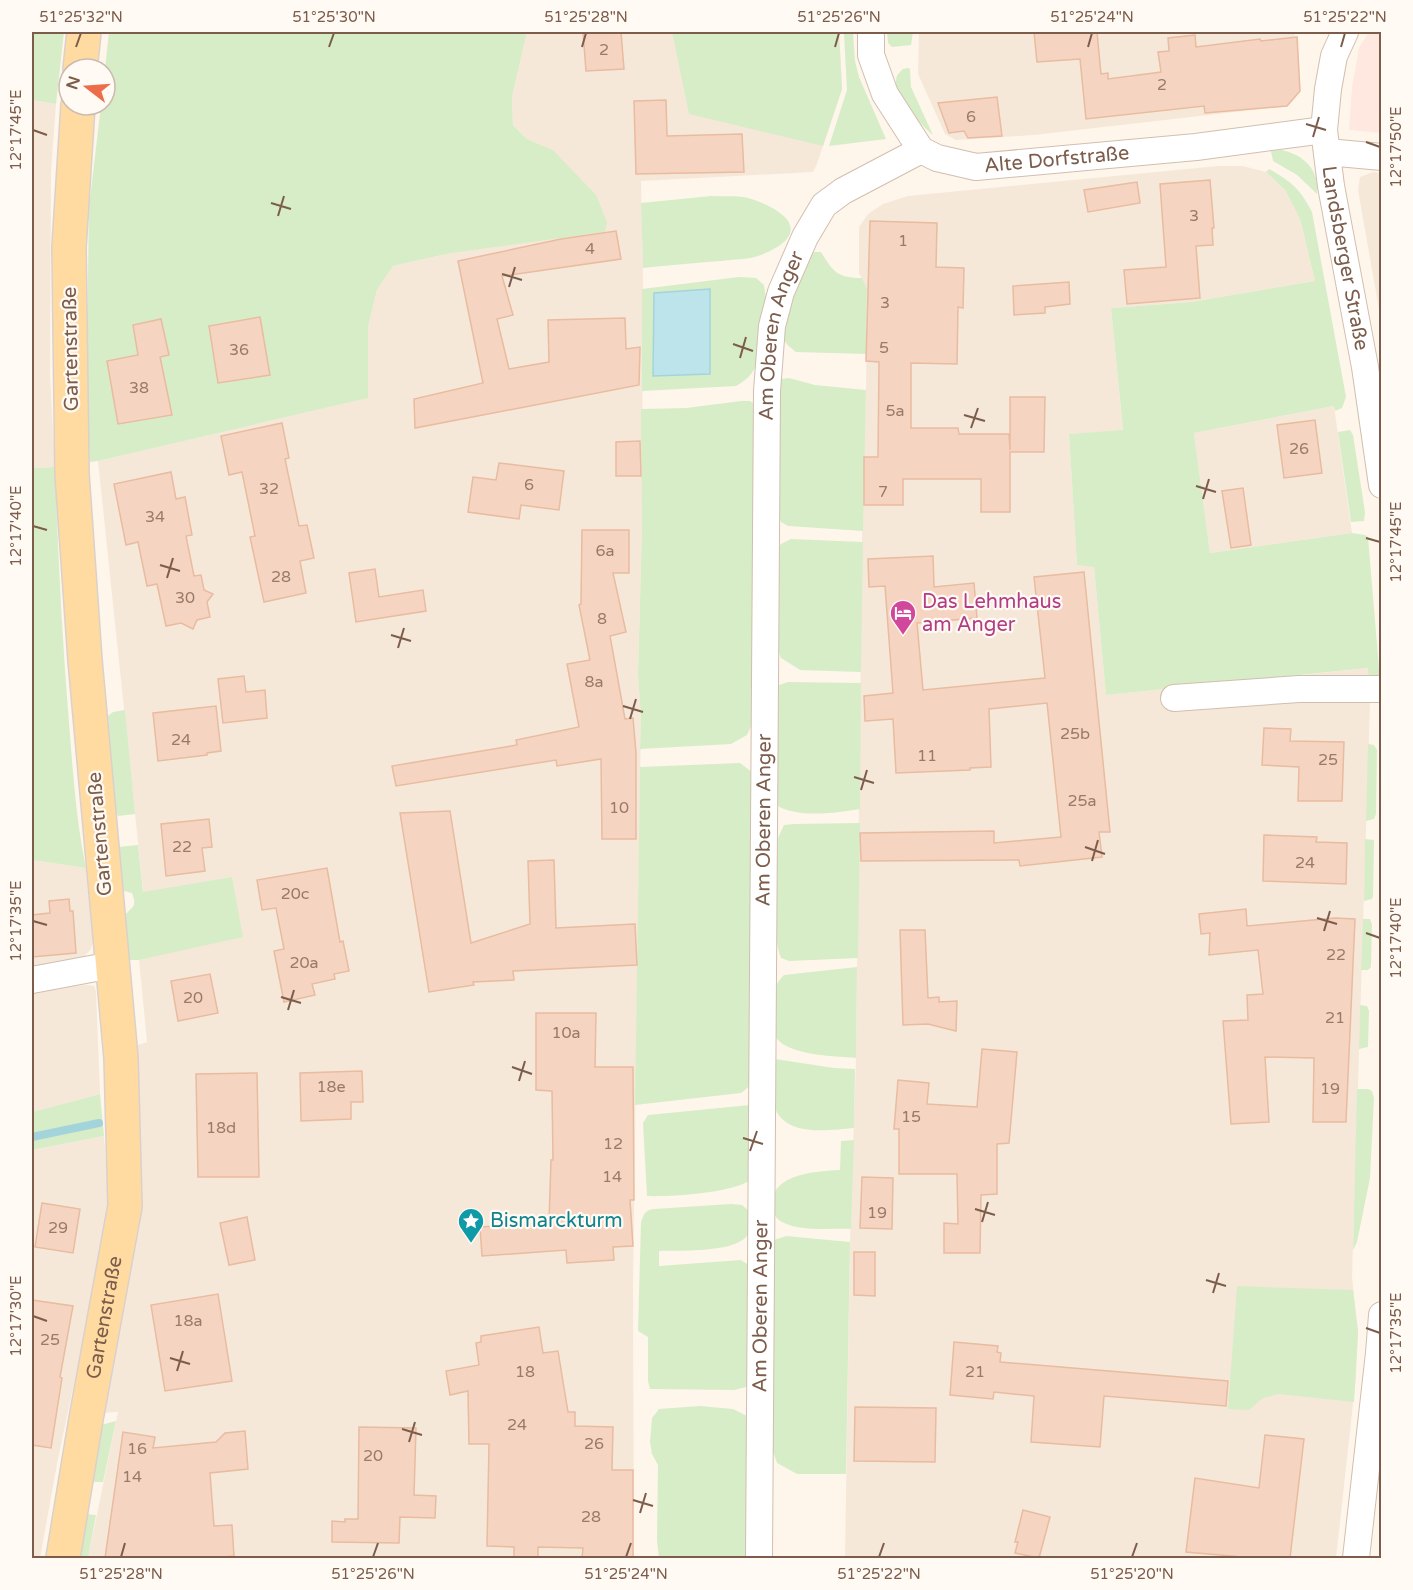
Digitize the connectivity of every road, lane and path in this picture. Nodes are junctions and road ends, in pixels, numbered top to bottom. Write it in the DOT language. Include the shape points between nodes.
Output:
graph roads {
  1 [pos="84,32"];
  2 [pos="871,32"];
  3 [pos="1345,32"];
  4 [pos="81,57"];
  5 [pos="77,117"];
  6 [pos="1326,141"];
  7 [pos="921,150"];
  8 [pos="1382,158"];
  9 [pos="1382,485"];
  10 [pos="1382,689"];
  11 [pos="1174,698"];
  12 [pos="112,964"];
  13 [pos="32,980"];
  14 [pos="1382,1315"];
  15 [pos="63,1558"];
  16 [pos="759,1558"];
  17 [pos="1356,1558"];
  1 -- 4 [label="main road"];
  2 -- 7 [label="street" via="871,55 885,94"];
  3 -- 6 [label="street, Landsberger Straße" via="1334,56 1328,89"];
  5 -- 12 [label="main road, Gartenstraße" via="69,248 72,474"];
  6 -- 7 [label="street, Alte Dorfstraße" via="1196,147 976,167"];
  6 -- 8 [label="street, Alte Dorfstraße"];
  6 -- 9 [label="street, Landsberger Straße" via="1330,186 1365,367"];
  7 -- 16 [label="street, Am Oberen Anger" via="824,205 792,265 772,326 766,403"];
  10 -- 11 [label="street" via="1299,689"];
  12 -- 13 [label="street"];
  12 -- 15 [label="main road, Gartenstraße" via="121,1058 125,1206"];
  14 -- 17 [label="street"];
}
